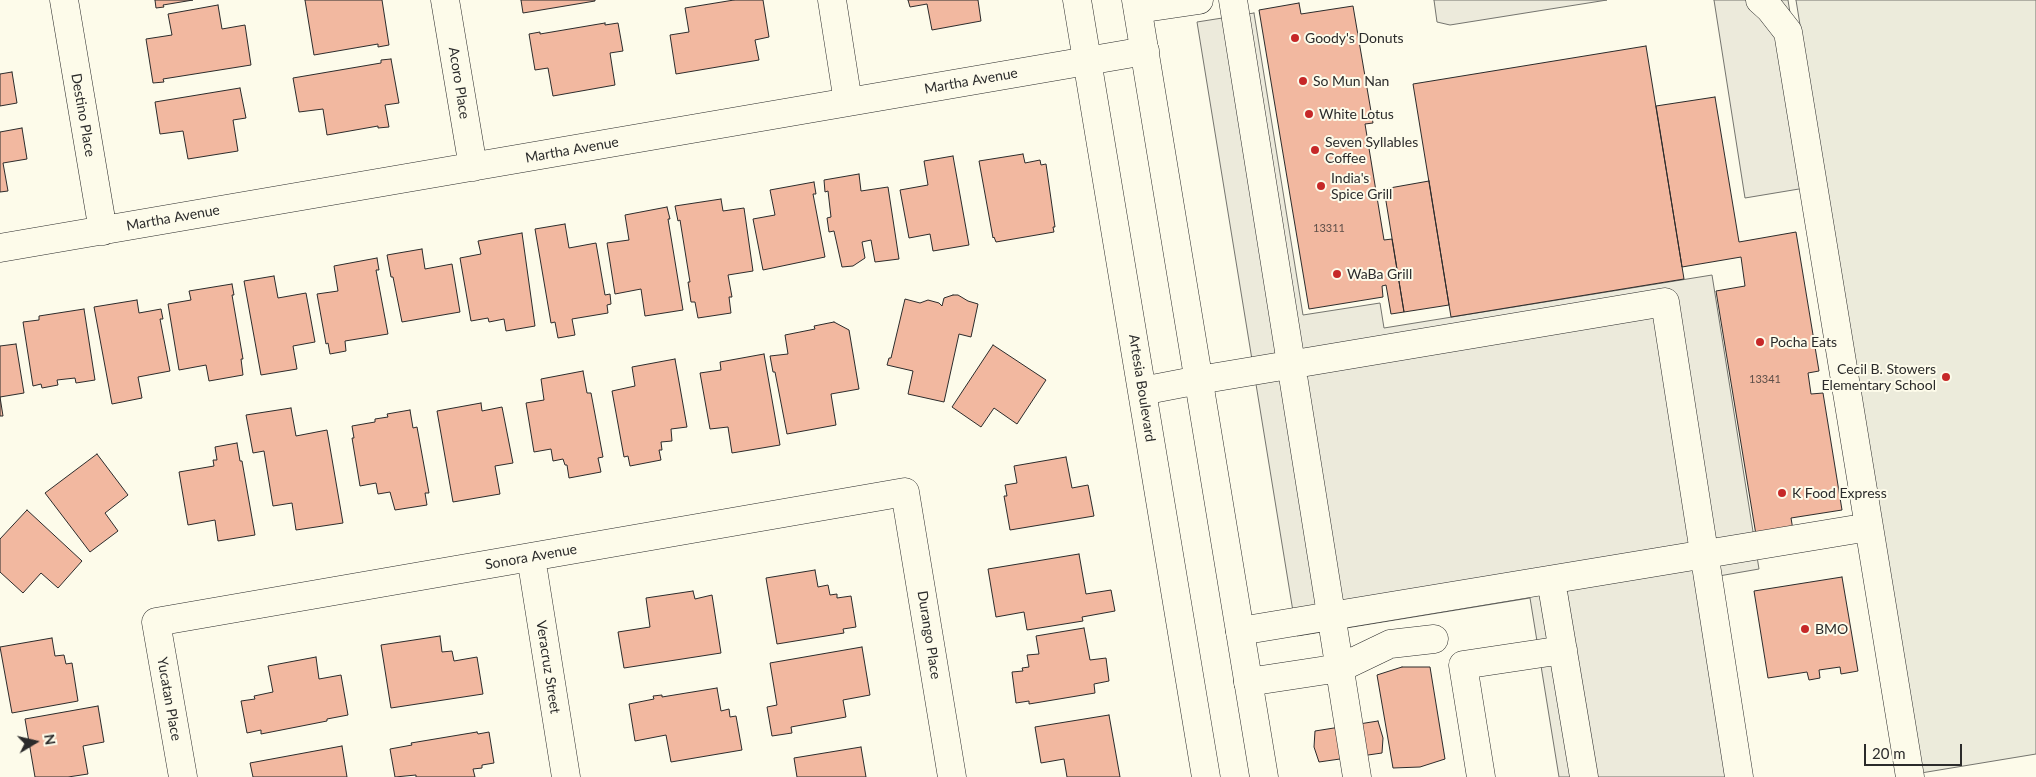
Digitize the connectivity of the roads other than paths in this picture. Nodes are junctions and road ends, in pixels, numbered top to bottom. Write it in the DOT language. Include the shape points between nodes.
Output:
graph roads {
  1 [pos="64,0"];
  2 [pos="445,0"];
  3 [pos="832,0"];
  4 [pos="1077,0"];
  5 [pos="1199,0"];
  6 [pos="1233,0"];
  7 [pos="1760,0"];
  8 [pos="1137,4"];
  9 [pos="1145,51"];
  10 [pos="1087,61"];
  11 [pos="848,102"];
  12 [pos="473,167"];
  13 [pos="103,231"];
  14 [pos="0,248"];
  15 [pos="1292,365"];
  16 [pos="1199,380"];
  17 [pos="1142,391"];
  18 [pos="905,492"];
  19 [pos="1869,527"];
  20 [pos="1704,554"];
  21 [pos="531,557"];
  22 [pos="1551,580"];
  23 [pos="1419,602"];
  24 [pos="1332,616"];
  25 [pos="156,622"];
  26 [pos="1240,631"];
  27 [pos="1434,639"];
  28 [pos="1563,650"];
  29 [pos="1463,665"];
  30 [pos="1340,668"];
  31 [pos="1248,682"];
  32 [pos="183,777"];
  33 [pos="566,777"];
  34 [pos="952,777"];
  35 [pos="1206,777"];
  36 [pos="1264,777"];
  37 [pos="1358,777"];
  38 [pos="1481,777"];
  39 [pos="1584,777"];
  40 [pos="1739,777"];
  41 [pos="1910,777"];
  1 -- 13 [label="street, Destino Place"];
  2 -- 12 [label="street, Acoro Place"];
  3 -- 11 [label="street"];
  4 -- 10 [label="street, Artesia Boulevard"];
  5 -- 8 [label="street"];
  6 -- 15 [label="street"];
  7 -- 19 [label="street" via="1788,32"];
  8 -- 9 [label="street"];
  9 -- 10 [label="street, Martha Avenue"];
  9 -- 16 [label="street"];
  10 -- 11 [label="street, Martha Avenue"];
  10 -- 17 [label="street, Artesia Boulevard"];
  11 -- 12 [label="street, Martha Avenue"];
  12 -- 13 [label="street, Martha Avenue"];
  13 -- 14 [label="street, Martha Avenue"];
  15 -- 16 [label="street"];
  15 -- 20 [label="street" via="1665,302"];
  15 -- 24 [label="street"];
  16 -- 17 [label="street"];
  16 -- 26 [label="street"];
  17 -- 35 [label="street, Artesia Boulevard"];
  18 -- 21 [label="street, Sonora Avenue"];
  18 -- 34 [label="street, Durango Place"];
  19 -- 20 [label="street"];
  19 -- 41 [label="street"];
  20 -- 22 [label="street"];
  20 -- 40 [label="street"];
  21 -- 25 [label="street, Sonora Avenue"];
  21 -- 33 [label="street, Veracruz Street"];
  22 -- 23 [label="street"];
  22 -- 28 [label="street"];
  23 -- 24 [label="street"];
  23 -- 27 [label="street"];
  24 -- 26 [label="street"];
  24 -- 30 [label="street"];
  25 -- 32 [label="street, Yucatan Place"];
  26 -- 31 [label="street"];
  27 -- 29 [label="street"];
  27 -- 30 [label="street" via="1390,644"];
  28 -- 29 [label="street"];
  28 -- 39 [label="street"];
  29 -- 38 [label="street"];
  30 -- 31 [label="street"];
  30 -- 37 [label="street"];
  31 -- 36 [label="street"];
}
